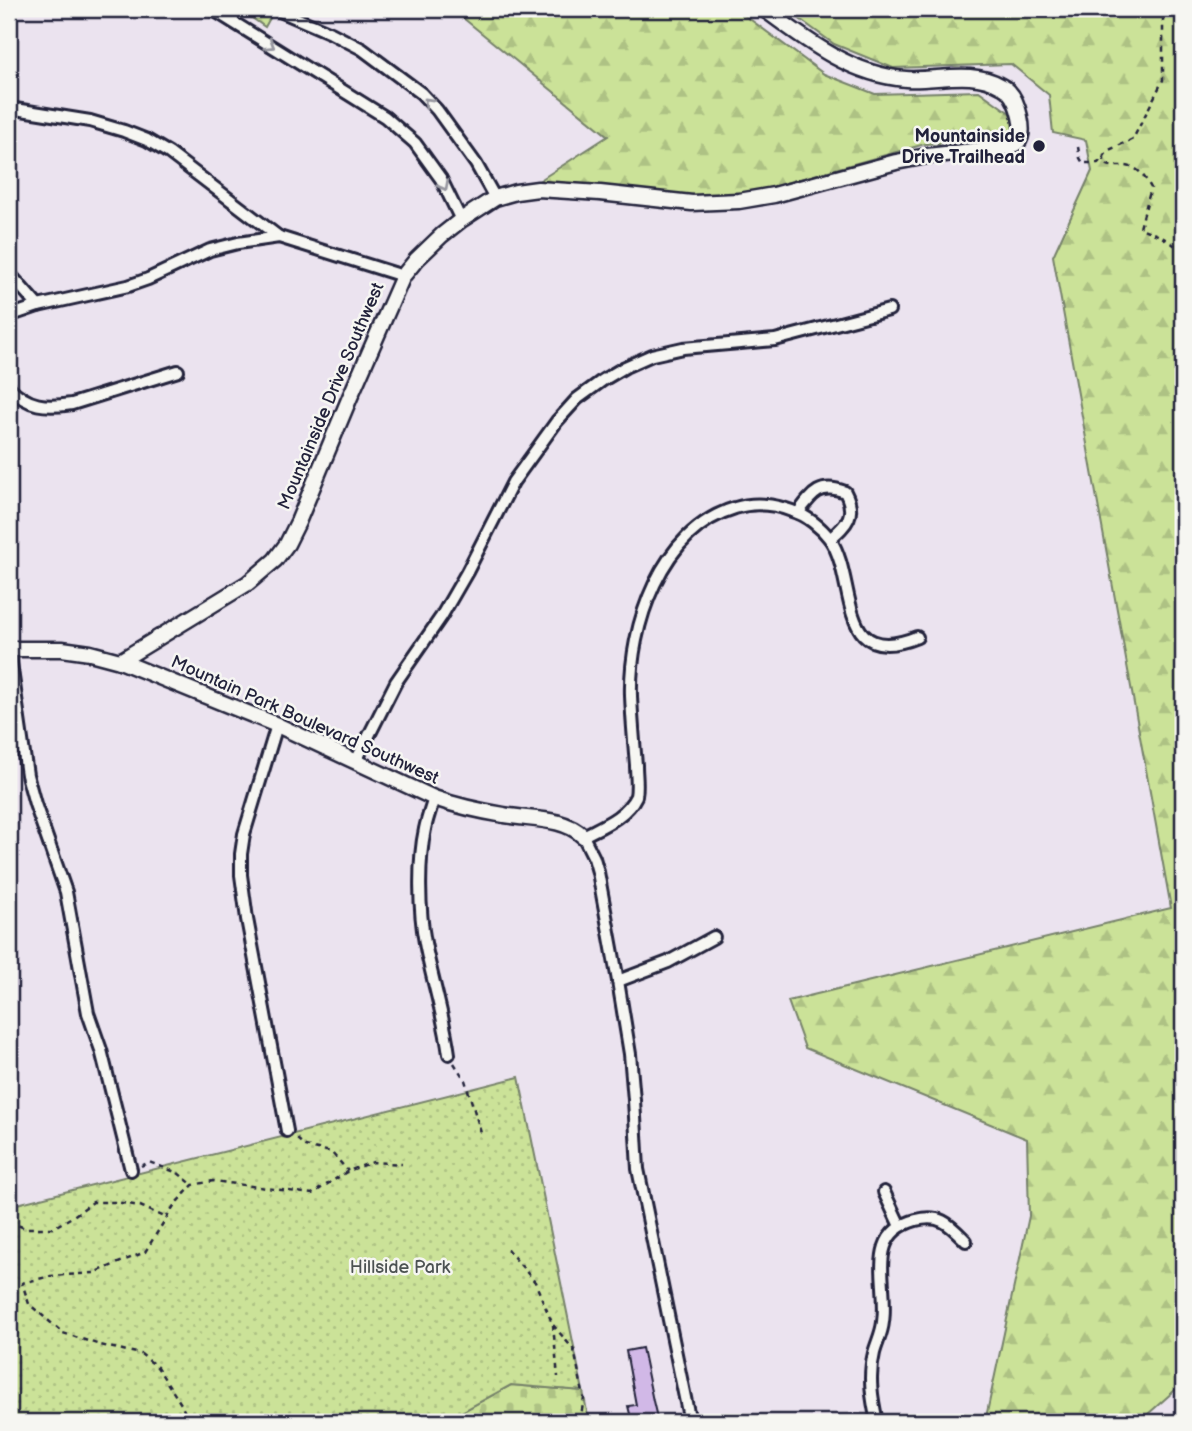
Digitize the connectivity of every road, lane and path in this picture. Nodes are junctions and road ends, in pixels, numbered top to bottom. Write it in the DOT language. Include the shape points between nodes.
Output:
graph roads {
  1 [pos="212,9"];
  2 [pos="275,9"];
  3 [pos="764,9"];
  4 [pos="1164,9"];
  5 [pos="9,108"];
  6 [pos="1077,147"];
  7 [pos="1104,156"];
  8 [pos="495,198"];
  9 [pos="461,220"];
  10 [pos="279,237"];
  11 [pos="1183,254"];
  12 [pos="9,273"];
  13 [pos="402,276"];
  14 [pos="38,306"];
  15 [pos="889,310"];
  16 [pos="9,316"];
  17 [pos="178,370"];
  18 [pos="9,387"];
  19 [pos="798,513"];
  20 [pos="830,539"];
  21 [pos="917,637"];
  22 [pos="9,649"];
  23 [pos="120,661"];
  24 [pos="277,725"];
  25 [pos="356,761"];
  26 [pos="434,798"];
  27 [pos="583,836"];
  28 [pos="714,937"];
  29 [pos="618,981"];
  30 [pos="449,1054"];
  31 [pos="287,1130"];
  32 [pos="481,1133"];
  33 [pos="402,1164"];
  34 [pos="131,1170"];
  35 [pos="348,1171"];
  36 [pos="193,1185"];
  37 [pos="884,1192"];
  38 [pos="167,1218"];
  39 [pos="9,1222"];
  40 [pos="900,1226"];
  41 [pos="966,1241"];
  42 [pos="507,1249"];
  43 [pos="553,1325"];
  44 [pos="558,1377"];
  45 [pos="189,1422"];
  46 [pos="580,1422"];
  47 [pos="690,1422"];
  48 [pos="877,1422"];
  1 -- 9 [label="street, one-way" via="385,117 415,143 441,179"];
  8 -- 2 [label="street, one-way" via="476,164 421,93 362,49"];
  3 -- 8 [label="street, Mountainside Drive Southwest" via="827,53 866,70 907,79 967,77 997,84 1015,100 1021,120 1018,142 896,162 740,201 692,203 538,189"];
  4 -- 7 [label="path" via="1163,80 1133,139"];
  5 -- 10 [label="street" via="90,121 147,140"];
  6 -- 7 [label="path" via="1083,163 1098,163"];
  7 -- 11 [label="path" via="1109,166 1125,165 1143,173 1150,188 1140,228 1164,238"];
  8 -- 9 [label="street, Mountainside Drive Southwest"];
  9 -- 13 [label="street, Mountainside Drive Southwest"];
  10 -- 13 [label="street"];
  10 -- 14 [label="street" via="210,250 128,286"];
  12 -- 14 [label="street"];
  13 -- 23 [label="street, Mountainside Drive Southwest" via="287,544 248,583"];
  14 -- 16 [label="street"];
  15 -- 25 [label="street" via="775,340 652,355 577,399 513,482 467,572 396,682"];
  17 -- 18 [label="street" via="55,407 28,401"];
  19 -- 20 [label="street"];
  19 -- 20 [label="street" via="808,498 826,487 845,492 850,515"];
  19 -- 27 [label="street" via="760,505 720,513 695,530 664,566 633,653 636,796 618,817"];
  20 -- 21 [label="street" via="843,571 853,618 863,635 881,644"];
  22 -- 23 [label="street, Mountain Park Boulevard Southwest" via="62,649"];
  22 -- 34 [label="street" via="27,775 63,878 86,1004"];
  23 -- 24 [label="street, Mountain Park Boulevard Southwest"];
  24 -- 25 [label="street, Mountain Park Boulevard Southwest"];
  24 -- 31 [label="street" via="244,834 241,875"];
  25 -- 26 [label="street, Mountain Park Boulevard Southwest"];
  26 -- 27 [label="street, Mountain Park Boulevard Southwest" via="564,824"];
  26 -- 30 [label="street" via="422,850 422,915"];
  27 -- 29 [label="street" via="598,872"];
  28 -- 29 [label="street" via="668,962"];
  29 -- 47 [label="street" via="638,1169"];
  30 -- 32 [label="path" via="466,1080"];
  31 -- 35 [label="path" via="305,1146 331,1152"];
  33 -- 35 [label="path" via="373,1162"];
  34 -- 36 [label="path" via="149,1162 178,1173"];
  35 -- 36 [label="path" via="312,1194 213,1181"];
  36 -- 38 [label="path"];
  37 -- 40 [label="street"];
  38 -- 39 [label="path" via="140,1206 93,1202 53,1228 25,1228"];
  38 -- 45 [label="path" via="145,1252 93,1273 22,1283 29,1304 63,1333 141,1354 157,1367"];
  40 -- 41 [label="street" via="938,1218"];
  40 -- 48 [label="street" via="884,1246 883,1322 870,1384"];
  42 -- 43 [label="path" via="534,1282"];
  43 -- 44 [label="path"];
  43 -- 46 [label="path" via="575,1350 584,1398"];
}
